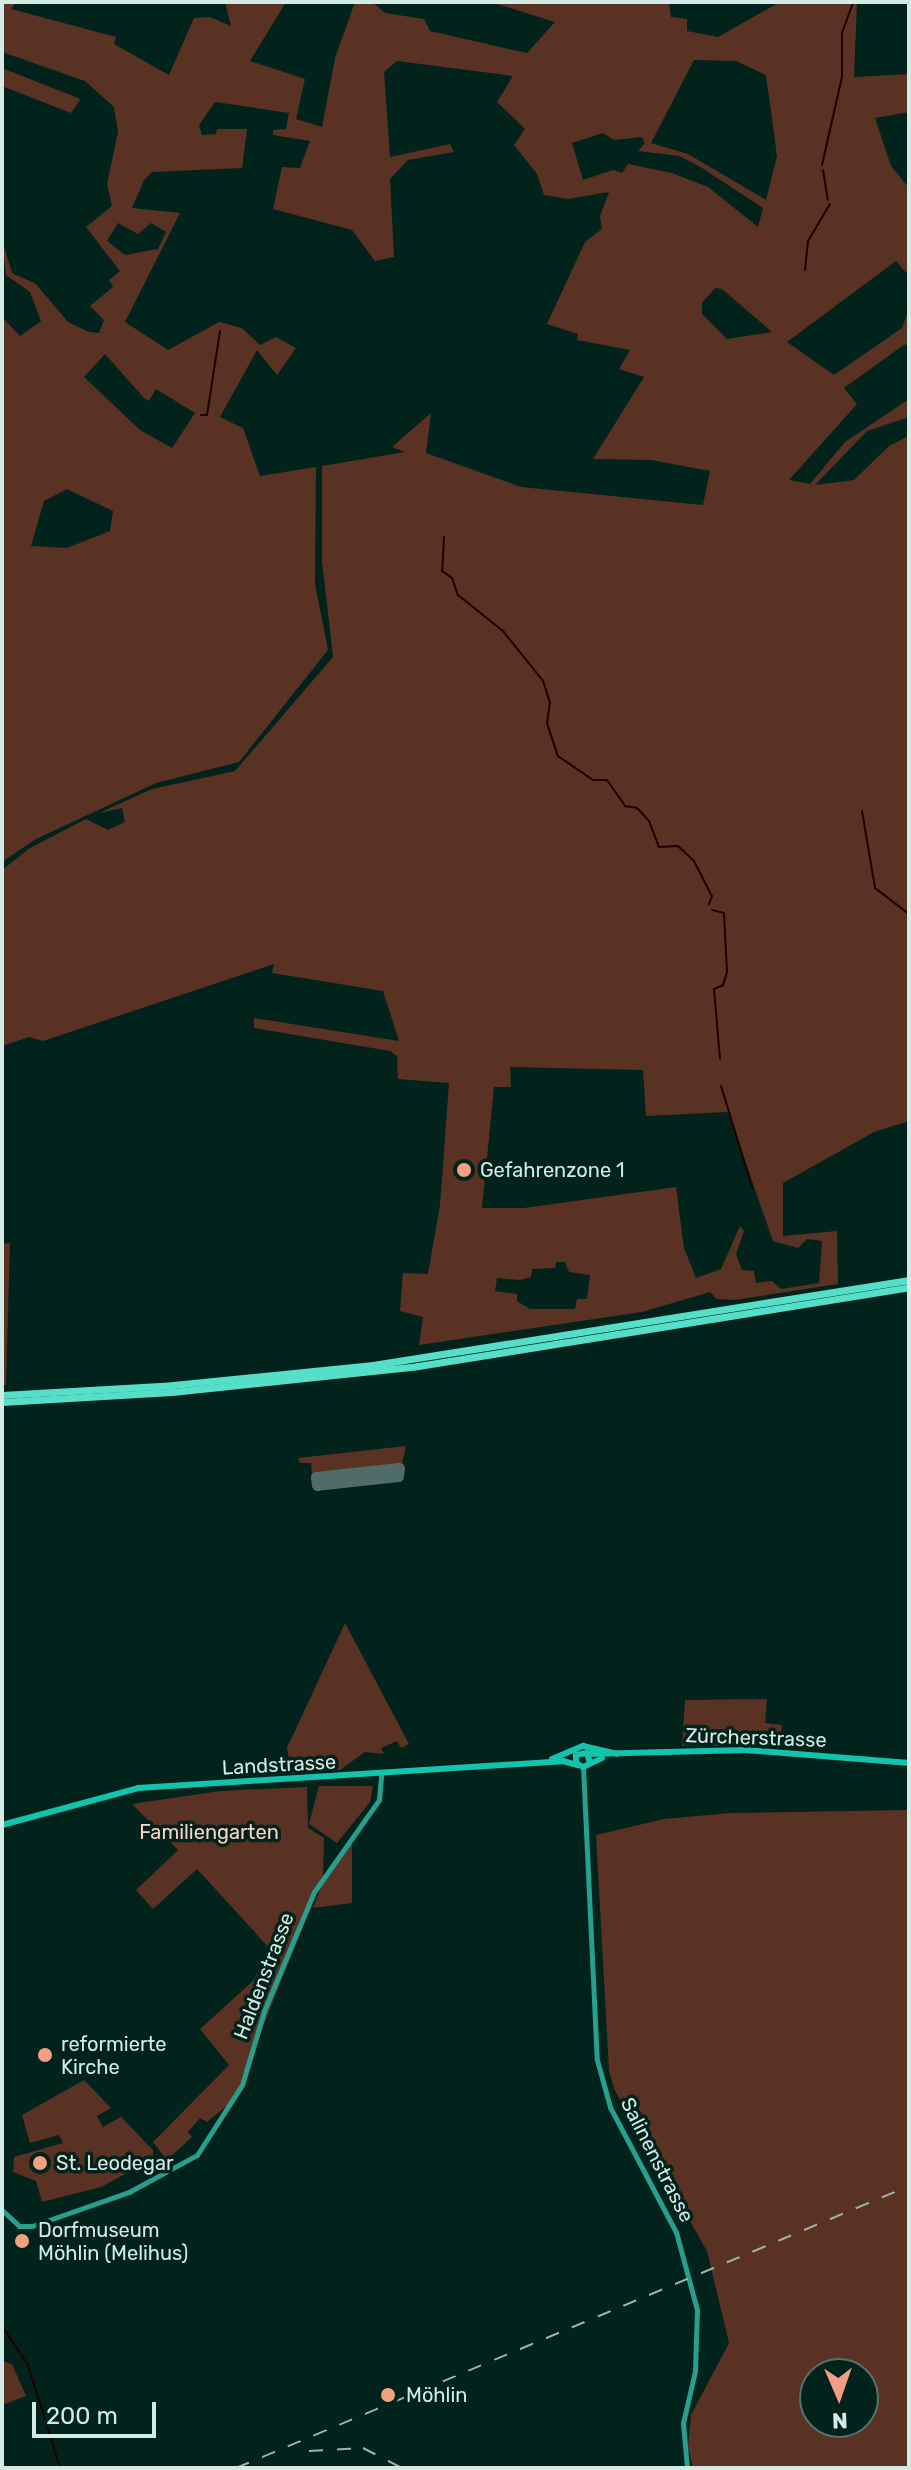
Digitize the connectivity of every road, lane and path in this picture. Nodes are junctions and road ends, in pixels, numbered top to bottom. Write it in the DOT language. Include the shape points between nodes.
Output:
graph roads {
  1 [pos="909,1280"];
  2 [pos="909,1287"];
  3 [pos="714,1313"];
  4 [pos="2,1395"];
  5 [pos="2,1402"];
  6 [pos="589,1754"];
  7 [pos="576,1755"];
  8 [pos="624,1756"];
  9 [pos="602,1758"];
  10 [pos="563,1761"];
  11 [pos="542,1763"];
  12 [pos="909,1763"];
  13 [pos="583,1765"];
  14 [pos="381,1776"];
  15 [pos="2,1825"];
  16 [pos="2,2210"];
  17 [pos="687,2468"];
  1 -- 3 [label="highway"];
  2 -- 3 [label="highway"];
  3 -- 4 [label="highway" via="347,1368"];
  3 -- 5 [label="highway" via="361,1374"];
  6 -- 7 [label="main road"];
  6 -- 9 [label="main road, Zürcherstrasse"];
  6 -- 13 [label="main road"];
  7 -- 10 [label="main road, Landstrasse"];
  7 -- 13 [label="main road"];
  8 -- 9 [label="main road, Zürcherstrasse"];
  8 -- 11 [label="main road" via="587,1746"];
  8 -- 12 [label="main road, Zürcherstrasse" via="745,1750"];
  9 -- 13 [label="main road, Zürcherstrasse"];
  10 -- 11 [label="main road, Landstrasse"];
  10 -- 13 [label="main road, Landstrasse"];
  11 -- 14 [label="main road, Landstrasse"];
  13 -- 17 [label="street, Salinenstrasse" via="597,2060 610,2107 676,2232 697,2310 695,2371 683,2423"];
  14 -- 15 [label="main road, Landstrasse" via="138,1788"];
  14 -- 16 [label="street, Haldenstrasse" via="379,1800 314,1892 264,2011 242,2085 208,2141 175,2170 27,2227"];
}
